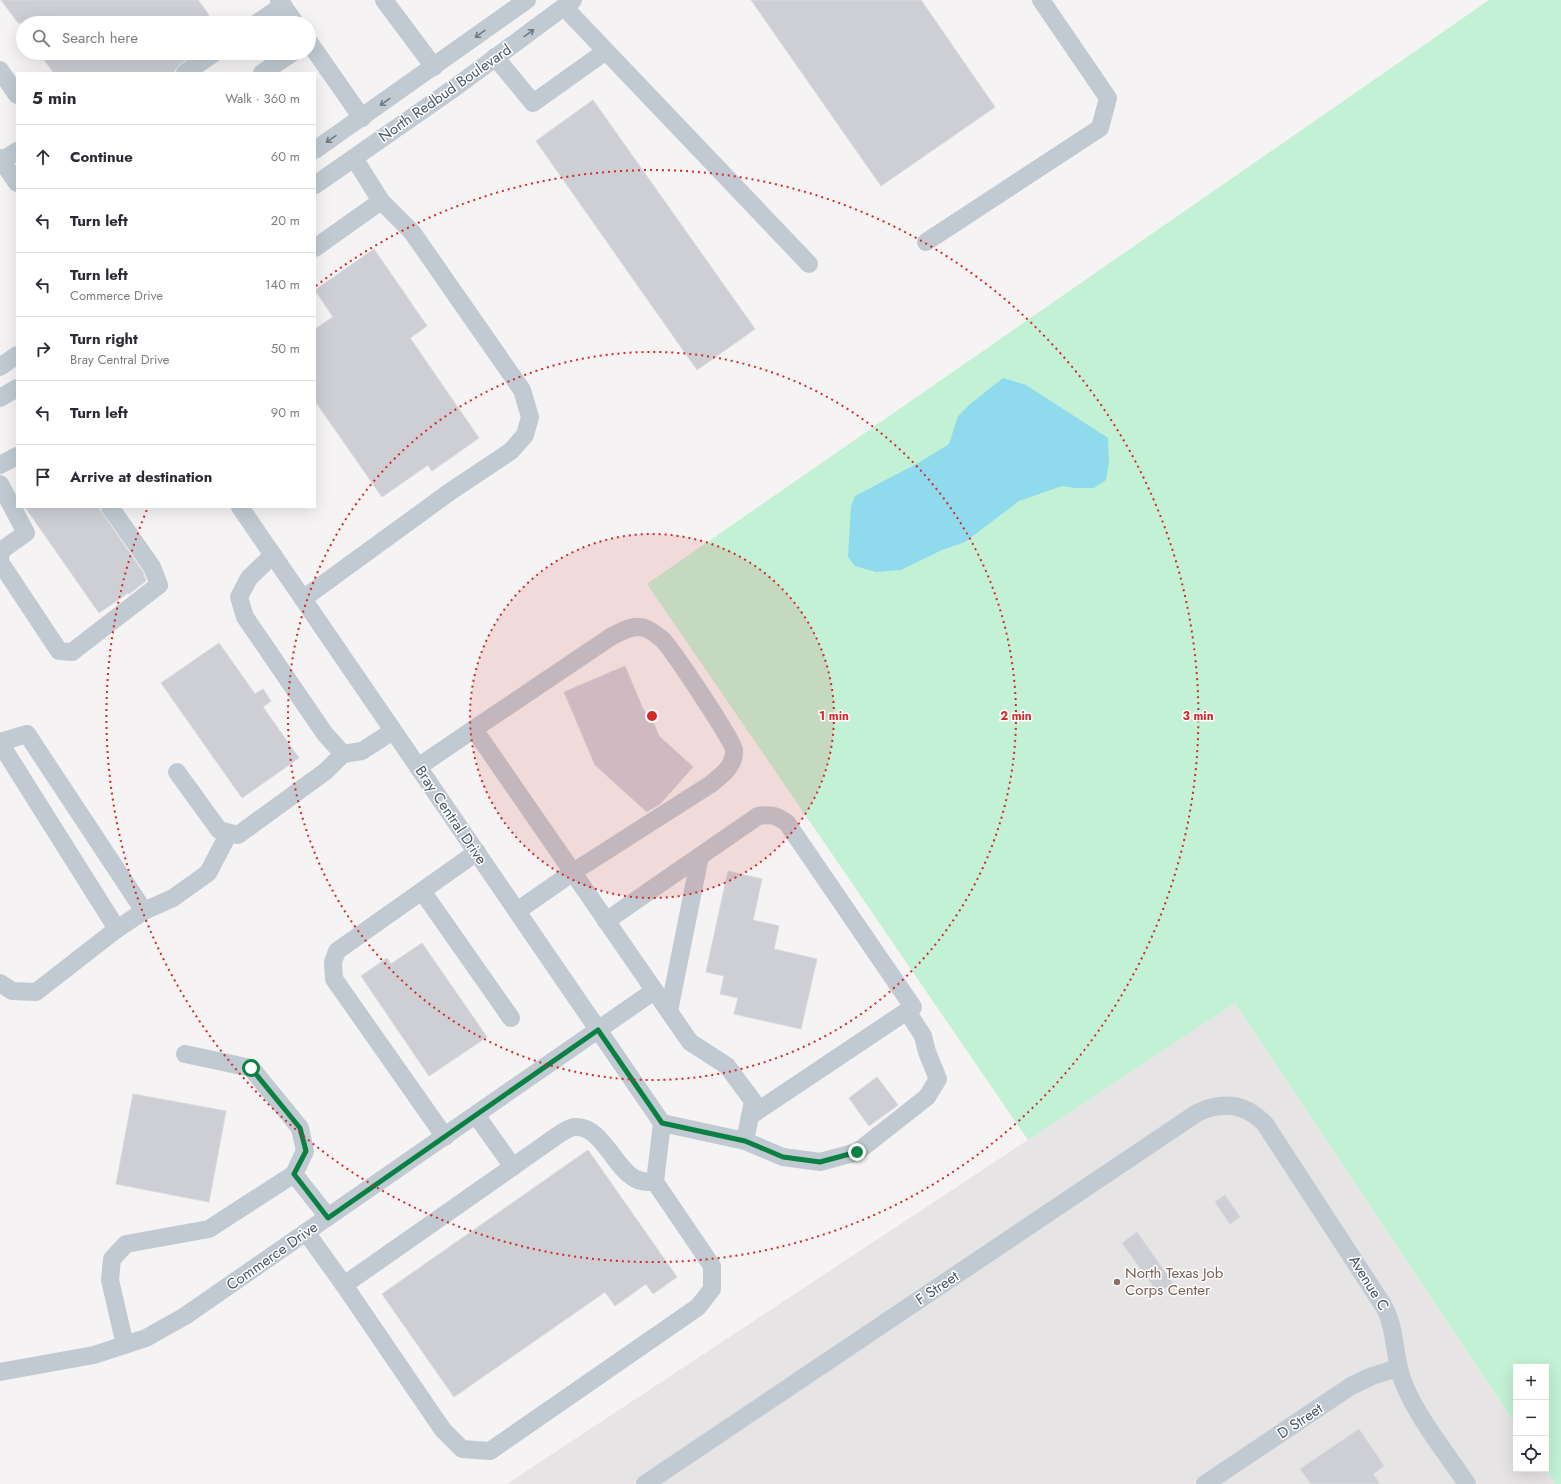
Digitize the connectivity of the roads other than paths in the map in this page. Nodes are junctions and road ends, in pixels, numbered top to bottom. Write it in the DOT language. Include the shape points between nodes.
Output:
graph roads {
  1 [pos="527,0"];
  2 [pos="1041,0"];
  3 [pos="389,2"];
  4 [pos="281,3"];
  5 [pos="569,4"];
  6 [pos="265,16"];
  7 [pos="290,16"];
  8 [pos="606,51"];
  9 [pos="316,52"];
  10 [pos="495,58"];
  11 [pos="204,60"];
  12 [pos="282,60"];
  13 [pos="434,67"];
  14 [pos="0,70"];
  15 [pos="186,72"];
  16 [pos="264,72"];
  17 [pos="16,94"];
  18 [pos="362,118"];
  19 [pos="347,128"];
  20 [pos="316,149"];
  21 [pos="16,152"];
  22 [pos="359,154"];
  23 [pos="1,161"];
  24 [pos="16,182"];
  25 [pos="316,184"];
  26 [pos="381,201"];
  27 [pos="926,242"];
  28 [pos="316,247"];
  29 [pos="809,264"];
  30 [pos="16,356"];
  31 [pos="0,367"];
  32 [pos="16,389"];
  33 [pos="0,398"];
  34 [pos="16,457"];
  35 [pos="0,465"];
  36 [pos="0,484"];
  37 [pos="111,508"];
  38 [pos="248,510"];
  39 [pos="273,555"];
  40 [pos="0,558"];
  41 [pos="0,562"];
  42 [pos="304,598"];
  43 [pos="474,728"];
  44 [pos="393,731"];
  45 [pos="0,743"];
  46 [pos="343,754"];
  47 [pos="418,767"];
  48 [pos="177,772"];
  49 [pos="229,833"];
  50 [pos="477,852"];
  51 [pos="700,856"];
  52 [pos="572,872"];
  53 [pos="422,891"];
  54 [pos="144,911"];
  55 [pos="517,911"];
  56 [pos="606,921"];
  57 [pos="118,929"];
  58 [pos="0,983"];
  59 [pos="654,991"];
  60 [pos="669,1011"];
  61 [pos="907,1011"];
  62 [pos="511,1018"];
  63 [pos="598,1030"];
  64 [pos="185,1054"];
  65 [pos="1234,1105"];
  66 [pos="476,1115"];
  67 [pos="750,1116"];
  68 [pos="662,1123"];
  69 [pos="445,1137"];
  70 [pos="745,1141"];
  71 [pos="513,1167"];
  72 [pos="294,1174"];
  73 [pos="655,1182"];
  74 [pos="328,1218"];
  75 [pos="306,1232"];
  76 [pos="344,1285"];
  77 [pos="125,1345"];
  78 [pos="1398,1368"];
  79 [pos="0,1372"];
  80 [pos="646,1484"];
  81 [pos="1205,1484"];
  82 [pos="1467,1484"];
  1 -- 13 [label="street, North Redbud Boulevard, one-way"];
  2 -- 27 [label="street" via="1108,98 1100,128"];
  3 -- 13 [label="street"];
  4 -- 6 [label="street"];
  4 -- 7 [label="street"];
  5 -- 8 [label="street"];
  10 -- 5 [label="street, North Redbud Boulevard, one-way"];
  8 -- 10 [label="street" via="533,103"];
  8 -- 29 [label="street"];
  9 -- 18 [label="street"];
  10 -- 22 [label="street, North Redbud Boulevard"];
  11 -- 15 [label="street"];
  12 -- 16 [label="street"];
  13 -- 18 [label="street, North Redbud Boulevard, one-way"];
  14 -- 17 [label="street"];
  18 -- 19 [label="street, North Redbud Boulevard"];
  19 -- 20 [label="street, North Redbud Boulevard, one-way"];
  19 -- 22 [label="street"];
  21 -- 23 [label="street"];
  22 -- 25 [label="street, North Redbud Boulevard"];
  22 -- 26 [label="street"];
  23 -- 24 [label="street"];
  26 -- 28 [label="street"];
  26 -- 42 [label="street" via="412,232 522,390 530,418 525,435 510,451"];
  30 -- 31 [label="street"];
  32 -- 33 [label="street"];
  34 -- 35 [label="street"];
  36 -- 40 [label="street" via="26,533 2,550"];
  37 -- 41 [label="street" via="152,567 160,585 72,652 59,651"];
  38 -- 39 [label="street, Bray Central Drive"];
  39 -- 42 [label="street, Bray Central Drive"];
  39 -- 46 [label="street" via="249,578 239,597 245,617 326,734"];
  42 -- 44 [label="street, Bray Central Drive"];
  43 -- 47 [label="street"];
  43 -- 52 [label="street"];
  43 -- 52 [label="street" via="612,636 631,627 646,628 662,640 722,726 734,749 732,762 724,774"];
  44 -- 46 [label="street" via="362,751"];
  44 -- 47 [label="street, Bray Central Drive"];
  45 -- 54 [label="street" via="27,734"];
  45 -- 57 [label="street"];
  46 -- 49 [label="street" via="326,771 238,835"];
  47 -- 50 [label="street, Bray Central Drive"];
  48 -- 49 [label="street" via="219,830"];
  49 -- 54 [label="street" via="208,873 173,898"];
  50 -- 53 [label="street"];
  50 -- 55 [label="street, Bray Central Drive"];
  51 -- 56 [label="street"];
  51 -- 60 [label="street"];
  51 -- 61 [label="street" via="758,816 778,816 787,823 913,1007"];
  52 -- 55 [label="street"];
  52 -- 56 [label="street"];
  53 -- 62 [label="street"];
  53 -- 69 [label="street" via="337,951 333,962 334,979"];
  54 -- 57 [label="street"];
  55 -- 63 [label="street, Bray Central Drive"];
  56 -- 59 [label="street"];
  57 -- 58 [label="street" via="36,992 12,991"];
  59 -- 60 [label="street"];
  59 -- 63 [label="street, Commerce Drive"];
  60 -- 67 [label="street" via="690,1042 727,1066 753,1101"];
  61 -- 67 [label="street"];
  61 -- 70 [label="street" via="923,1036 938,1079 927,1097 857,1152 820,1162 783,1157"];
  63 -- 66 [label="street, Commerce Drive"];
  63 -- 68 [label="street, Bray Central Drive"];
  64 -- 72 [label="street" via="251,1068 300,1128 306,1151"];
  65 -- 78 [label="street, Avenue C" via="1250,1111 1265,1124 1383,1305 1392,1323"];
  65 -- 80 [label="street, F Street" via="1214,1106 1197,1113"];
  66 -- 69 [label="street, Commerce Drive"];
  66 -- 71 [label="street"];
  67 -- 70 [label="street"];
  68 -- 70 [label="street"];
  68 -- 73 [label="street"];
  69 -- 74 [label="street, Commerce Drive"];
  71 -- 73 [label="street" via="561,1133 574,1127 586,1129 596,1136 634,1179"];
  71 -- 76 [label="street"];
  72 -- 74 [label="street"];
  72 -- 77 [label="street" via="208,1229 126,1244 116,1254 112,1259 110,1280"];
  73 -- 76 [label="street" via="712,1266 712,1289 698,1307 490,1451 462,1449 443,1430"];
  74 -- 75 [label="street, Commerce Drive"];
  75 -- 76 [label="street"];
  75 -- 77 [label="street, Commerce Drive" via="185,1316 146,1338"];
  77 -- 79 [label="street, Commerce Drive" via="94,1355"];
  78 -- 81 [label="street, D Street" via="1351,1386"];
  78 -- 82 [label="street, Avenue C" via="1414,1405"];
}
